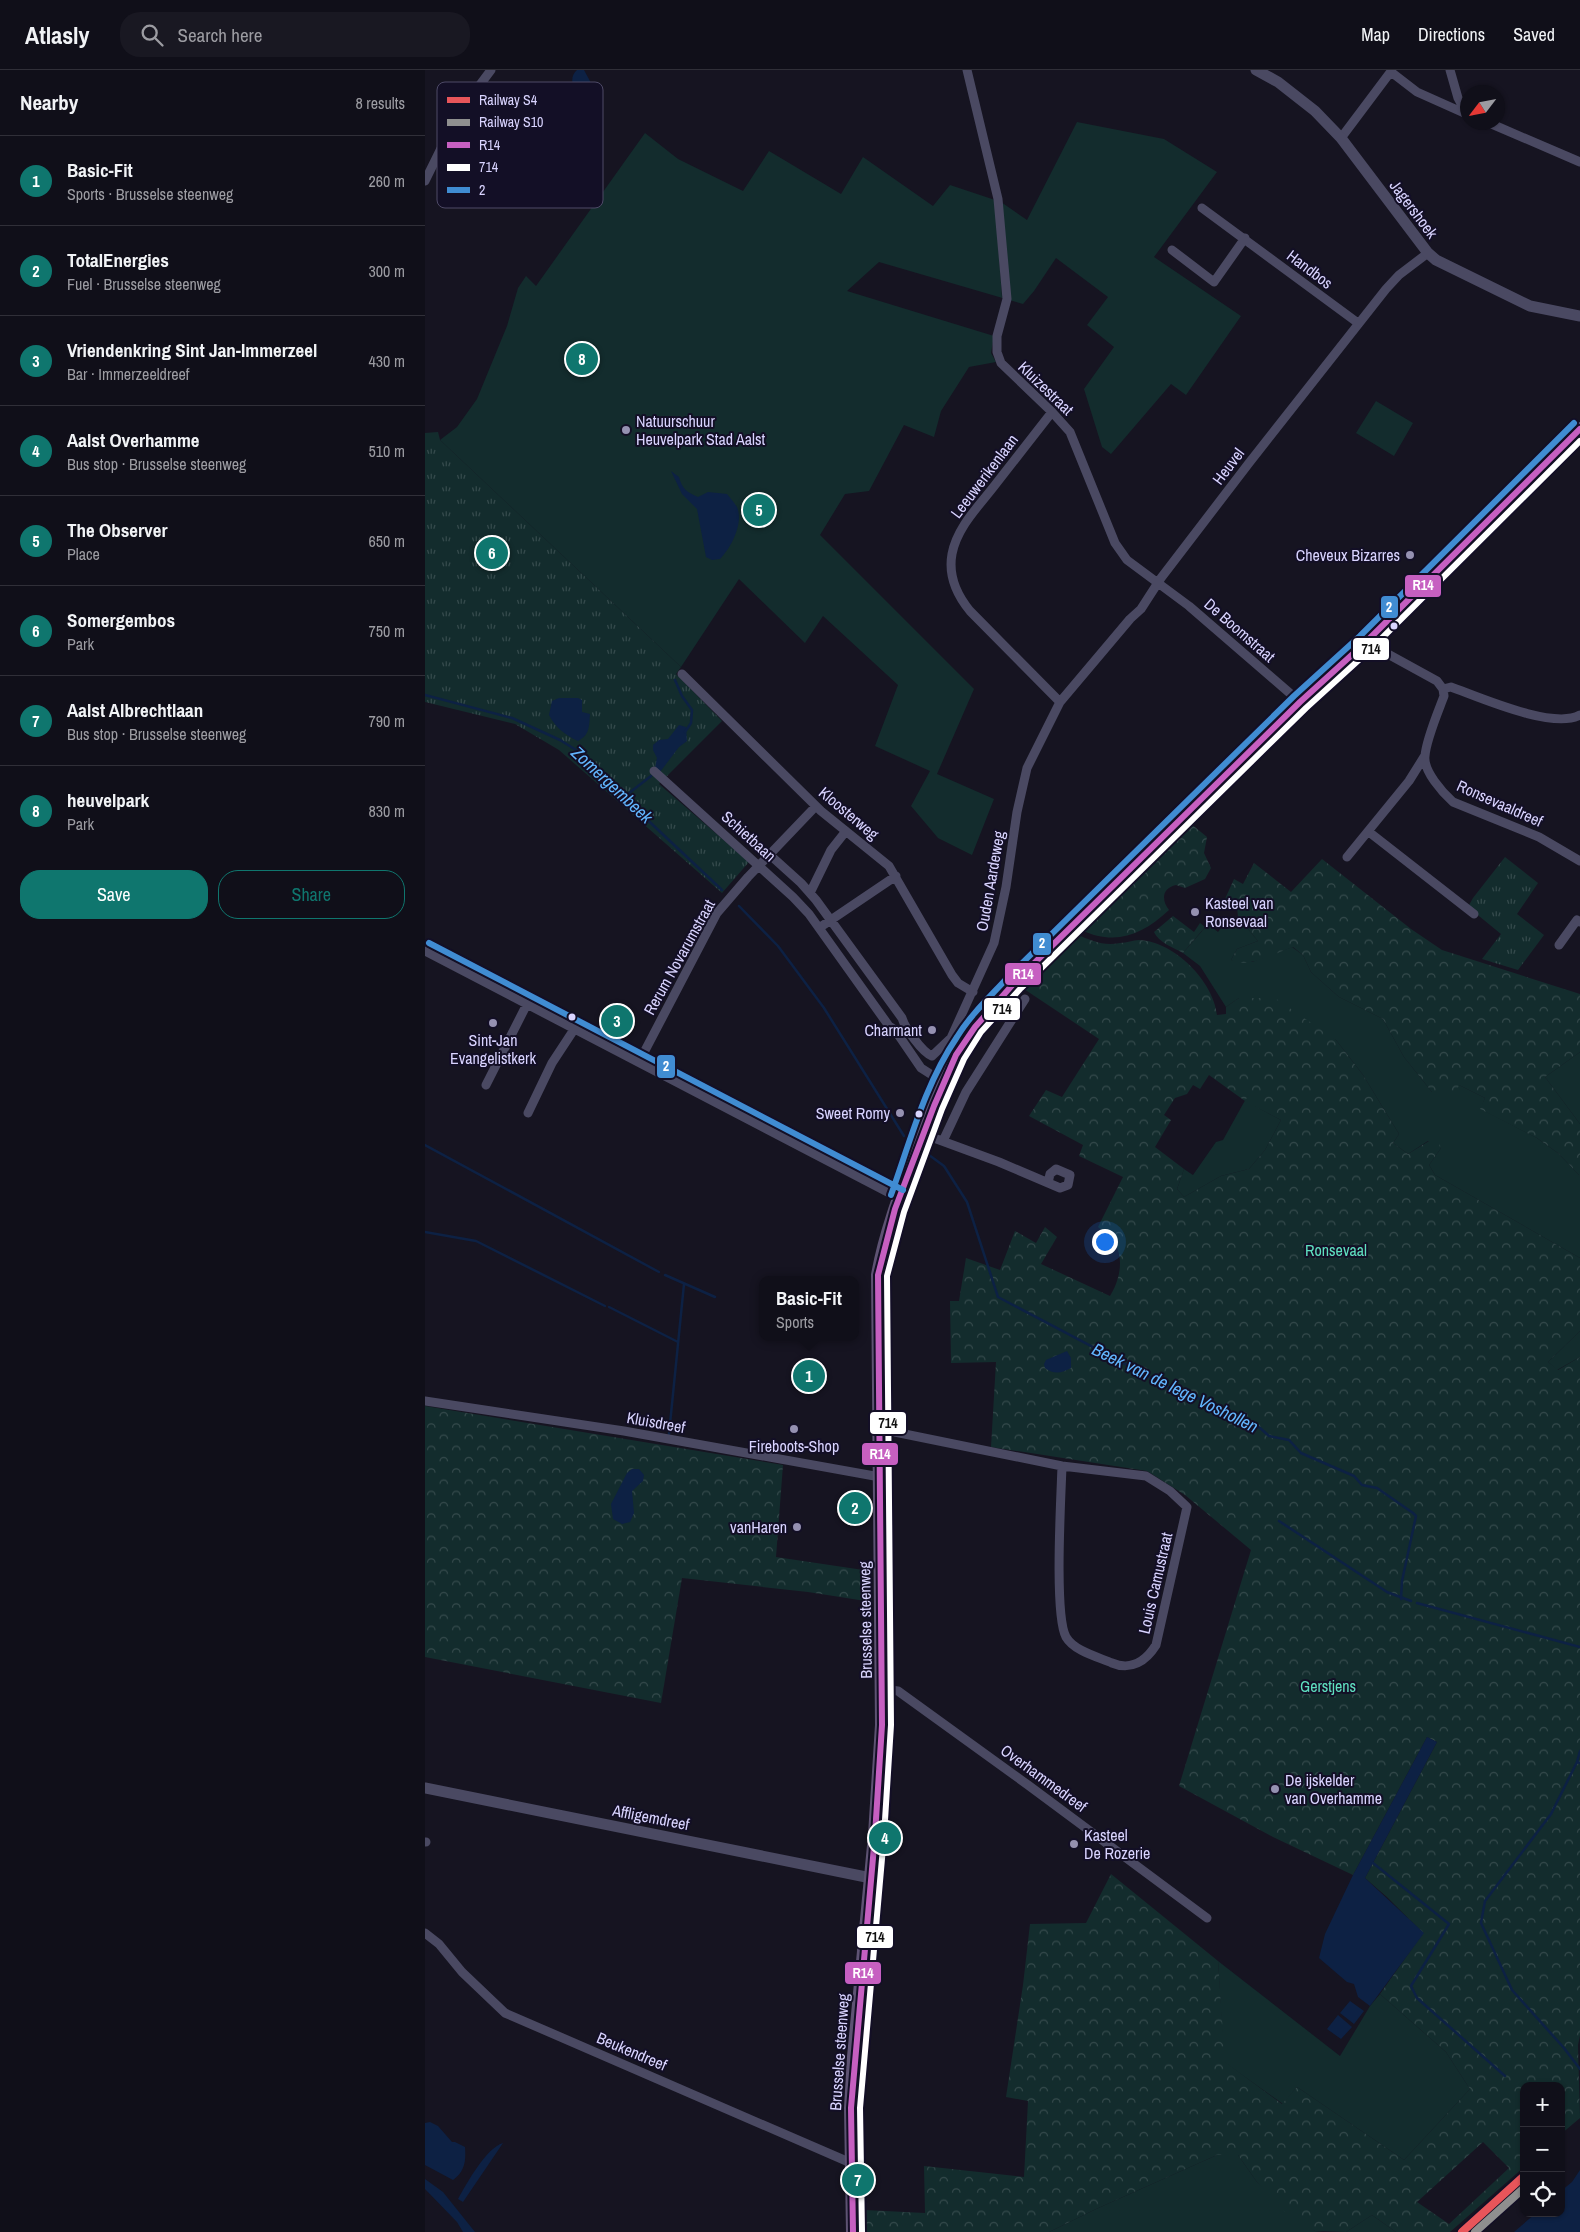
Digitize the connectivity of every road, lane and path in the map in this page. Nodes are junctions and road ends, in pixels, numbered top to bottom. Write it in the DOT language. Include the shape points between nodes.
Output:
graph roads {
  1 [pos="491,70"];
  2 [pos="967,70"];
  3 [pos="1256,70"];
  4 [pos="1450,70"];
  5 [pos="1391,71"];
  6 [pos="482,82"];
  7 [pos="1460,97"];
  8 [pos="1460,110"];
  9 [pos="1505,130"];
  10 [pos="1341,138"];
  11 [pos="437,157"];
  12 [pos="1580,162"];
  13 [pos="425,181"];
  14 [pos="1202,208"];
  15 [pos="1245,238"];
  16 [pos="1172,250"];
  17 [pos="1428,253"];
  18 [pos="1580,316"];
  19 [pos="1358,324"];
  20 [pos="1052,412"];
  21 [pos="1580,429"];
  22 [pos="1159,583"];
  23 [pos="1366,642"];
  24 [pos="683,674"];
  25 [pos="1443,688"];
  26 [pos="1060,702"];
  27 [pos="1300,702"];
  28 [pos="1580,715"];
  29 [pos="1424,758"];
  30 [pos="656,773"];
  31 [pos="816,806"];
  32 [pos="846,831"];
  33 [pos="1369,832"];
  34 [pos="770,854"];
  35 [pos="1347,857"];
  36 [pos="1580,861"];
  37 [pos="758,866"];
  38 [pos="896,876"];
  39 [pos="810,894"];
  40 [pos="1473,914"];
  41 [pos="831,920"];
  42 [pos="1580,922"];
  43 [pos="819,928"];
  44 [pos="1559,945"];
  45 [pos="425,951"];
  46 [pos="973,992"];
  47 [pos="1025,999"];
  48 [pos="527,1004"];
  49 [pos="963,1014"];
  50 [pos="904,1024"];
  51 [pos="976,1026"];
  52 [pos="575,1028"];
  53 [pos="895,1030"];
  54 [pos="932,1056"];
  55 [pos="639,1062"];
  56 [pos="930,1073"];
  57 [pos="943,1082"];
  58 [pos="486,1085"];
  59 [pos="528,1113"];
  60 [pos="923,1134"];
  61 [pos="943,1141"];
  62 [pos="1048,1183"];
  63 [pos="899,1198"];
  64 [pos="425,1401"];
  65 [pos="880,1429"];
  66 [pos="1062,1466"];
  67 [pos="880,1477"];
  68 [pos="883,1689"];
  69 [pos="425,1788"];
  70 [pos="871,1878"];
  71 [pos="1207,1918"];
  72 [pos="425,1933"];
  73 [pos="851,2163"];
  74 [pos="853,2232"];
  1 -- 6 [label="street"];
  2 -- 20 [label="street, Kluizestraat" via="998,199 1007,299 997,336 997,352 1008,371"];
  3 -- 10 [label="street, Jagershoek" via="1278,82"];
  4 -- 7 [label="street"];
  5 -- 8 [label="street" via="1417,92"];
  5 -- 10 [label="street"];
  9 -- 12 [label="street"];
  10 -- 17 [label="street, Jagershoek"];
  11 -- 13 [label="street"];
  14 -- 15 [label="street, Handbos"];
  15 -- 16 [label="street" via="1214,282"];
  15 -- 19 [label="street, Handbos"];
  17 -- 18 [label="street, Jagershoek" via="1436,260 1531,306"];
  17 -- 19 [label="street, Heuvel" via="1399,275"];
  19 -- 22 [label="street, Heuvel"];
  20 -- 22 [label="street, Kluizestraat" via="1070,432 1115,543 1127,560"];
  20 -- 26 [label="street, Leeuwerikenlaan" via="963,527 952,554 951,569 958,595 970,611"];
  21 -- 23 [label="main road, Brusselse steenweg"];
  22 -- 26 [label="street, Heuvel" via="1141,609"];
  22 -- 27 [label="street, De Boomstraat"];
  23 -- 25 [label="street" via="1437,681"];
  23 -- 27 [label="main road, Brusselse steenweg"];
  24 -- 31 [label="street, Kloosterweg"];
  25 -- 28 [label="street" via="1451,687 1517,712 1567,719"];
  25 -- 29 [label="street"];
  26 -- 46 [label="street, Ouden Aardeweg" via="1027,768 994,943"];
  27 -- 51 [label="main road, Brusselse steenweg" via="1015,982"];
  29 -- 33 [label="street"];
  29 -- 36 [label="street, Ronsevaaldreef" via="1437,785 1453,802 1539,837"];
  30 -- 37 [label="street, Schietbaan"];
  31 -- 32 [label="street, Kloosterweg"];
  31 -- 34 [label="street, Rerum Novarumstraat"];
  32 -- 38 [label="street, Kloosterweg" via="889,866"];
  32 -- 39 [label="street" via="831,850"];
  33 -- 35 [label="street"];
  33 -- 40 [label="street"];
  34 -- 37 [label="street, Rerum Novarumstraat"];
  34 -- 39 [label="street, Schietbaan"];
  37 -- 43 [label="street, Schietbaan" via="793,897"];
  37 -- 55 [label="street, Rerum Novarumstraat" via="717,913"];
  38 -- 41 [label="street"];
  38 -- 46 [label="street, Kloosterweg" via="952,975 958,984"];
  39 -- 41 [label="street, Schietbaan"];
  41 -- 43 [label="street"];
  41 -- 50 [label="street, Schietbaan"];
  42 -- 44 [label="street" via="1577,920"];
  43 -- 53 [label="street, Schietbaan"];
  45 -- 48 [label="street"];
  46 -- 49 [label="street, Ouden Aardeweg"];
  47 -- 61 [label="street" via="966,1092"];
  48 -- 52 [label="street"];
  48 -- 58 [label="street"];
  49 -- 51 [label="street"];
  49 -- 54 [label="street, Ouden Aardeweg" via="951,1038"];
  50 -- 53 [label="street"];
  50 -- 54 [label="street, Schietbaan"];
  51 -- 57 [label="main road, Brusselse steenweg" via="963,1043"];
  52 -- 55 [label="street"];
  52 -- 59 [label="street" via="552,1063"];
  53 -- 56 [label="street, Schietbaan" via="921,1068"];
  54 -- 56 [label="street"];
  55 -- 63 [label="street"];
  56 -- 57 [label="street, Schietbaan"];
  57 -- 60 [label="main road, Brusselse steenweg"];
  60 -- 61 [label="street"];
  60 -- 63 [label="main road, Brusselse steenweg"];
  61 -- 62 [label="street"];
  63 -- 65 [label="main road, Brusselse steenweg" via="878,1275"];
  64 -- 67 [label="street, Kluisdreef" via="624,1431"];
  65 -- 66 [label="street, Louis Camustraat"];
  65 -- 67 [label="main road, Brusselse steenweg"];
  66 -- 66 [label="street, Louis Camustraat" via="1146,1476 1170,1491 1187,1508 1156,1645 1142,1662 1119,1666 1076,1647 1066,1637 1060,1596"];
  67 -- 68 [label="main road, Brusselse steenweg"];
  68 -- 70 [label="main road, Brusselse steenweg"];
  68 -- 71 [label="street, Overhammedreef" via="898,1691"];
  69 -- 70 [label="street, Affligemdreef"];
  70 -- 73 [label="main road, Brusselse steenweg" via="855,2047"];
  72 -- 73 [label="street, Beukendreef" via="505,2012"];
  73 -- 74 [label="main road, Brusselse steenweg"];
}
